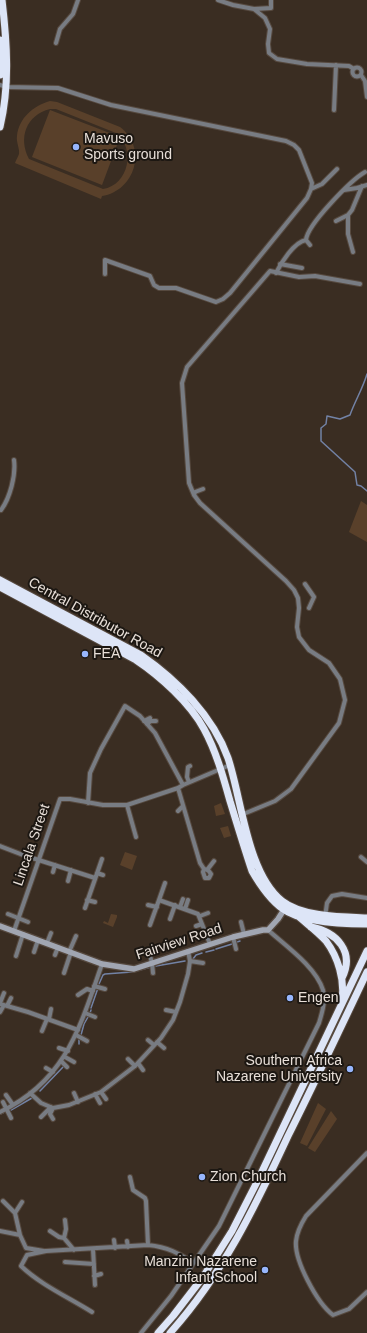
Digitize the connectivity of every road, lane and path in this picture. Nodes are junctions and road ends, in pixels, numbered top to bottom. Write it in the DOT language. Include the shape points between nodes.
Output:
graph roads {
  1 [pos="2,0"];
  2 [pos="78,0"];
  3 [pos="218,0"];
  4 [pos="271,0"];
  5 [pos="254,9"];
  6 [pos="0,40"];
  7 [pos="56,43"];
  8 [pos="336,65"];
  9 [pos="354,69"];
  10 [pos="361,75"];
  11 [pos="0,76"];
  12 [pos="3,86"];
  13 [pos="367,97"];
  14 [pos="334,110"];
  15 [pos="0,128"];
  16 [pos="337,169"];
  17 [pos="365,172"];
  18 [pos="365,185"];
  19 [pos="312,189"];
  20 [pos="341,192"];
  21 [pos="348,215"];
  22 [pos="336,221"];
  23 [pos="306,240"];
  24 [pos="310,245"];
  25 [pos="353,252"];
  26 [pos="280,264"];
  27 [pos="302,268"];
  28 [pos="276,273"];
  29 [pos="104,274"];
  30 [pos="360,284"];
  31 [pos="14,460"];
  32 [pos="203,489"];
  33 [pos="194,495"];
  34 [pos="1,510"];
  35 [pos="0,580"];
  36 [pos="305,584"];
  37 [pos="0,587"];
  38 [pos="309,608"];
  39 [pos="150,718"];
  40 [pos="156,721"];
  41 [pos="145,723"];
  42 [pos="230,765"];
  43 [pos="190,766"];
  44 [pos="220,769"];
  45 [pos="189,782"];
  46 [pos="183,785"];
  47 [pos="178,788"];
  48 [pos="88,803"];
  49 [pos="127,805"];
  50 [pos="183,806"];
  51 [pos="178,811"];
  52 [pos="243,815"];
  53 [pos="235,817"];
  54 [pos="136,837"];
  55 [pos="0,846"];
  56 [pos="361,857"];
  57 [pos="102,859"];
  58 [pos="39,860"];
  59 [pos="214,861"];
  60 [pos="367,862"];
  61 [pos="55,865"];
  62 [pos="72,870"];
  63 [pos="53,872"];
  64 [pos="78,873"];
  65 [pos="96,873"];
  66 [pos="103,875"];
  67 [pos="95,878"];
  68 [pos="76,879"];
  69 [pos="68,881"];
  70 [pos="165,883"];
  71 [pos="92,884"];
  72 [pos="98,886"];
  73 [pos="367,898"];
  74 [pos="183,899"];
  75 [pos="87,900"];
  76 [pos="159,900"];
  77 [pos="188,900"];
  78 [pos="95,902"];
  79 [pos="148,905"];
  80 [pos="175,905"];
  81 [pos="157,907"];
  82 [pos="180,907"];
  83 [pos="286,907"];
  84 [pos="85,908"];
  85 [pos="185,909"];
  86 [pos="194,912"];
  87 [pos="208,913"];
  88 [pos="8,914"];
  89 [pos="296,915"];
  90 [pos="200,916"];
  91 [pos="192,917"];
  92 [pos="18,918"];
  93 [pos="324,918"];
  94 [pos="367,918"];
  95 [pos="170,919"];
  96 [pos="28,922"];
  97 [pos="150,922"];
  98 [pos="240,922"];
  99 [pos="202,924"];
  100 [pos="367,924"];
  101 [pos="0,926"];
  102 [pos="196,926"];
  103 [pos="311,927"];
  104 [pos="268,930"];
  105 [pos="14,931"];
  106 [pos="50,933"];
  107 [pos="23,934"];
  108 [pos="244,934"];
  109 [pos="76,936"];
  110 [pos="233,937"];
  111 [pos="38,940"];
  112 [pos="47,943"];
  113 [pos="210,944"];
  114 [pos="58,947"];
  115 [pos="236,949"];
  116 [pos="188,951"];
  117 [pos="367,951"];
  118 [pos="34,952"];
  119 [pos="70,952"];
  120 [pos="149,952"];
  121 [pos="16,956"];
  122 [pos="55,956"];
  123 [pos="190,961"];
  124 [pos="152,963"];
  125 [pos="203,963"];
  126 [pos="102,964"];
  127 [pos="367,972"];
  128 [pos="64,973"];
  129 [pos="153,974"];
  130 [pos="342,978"];
  131 [pos="94,986"];
  132 [pos="105,989"];
  133 [pos="93,991"];
  134 [pos="4,993"];
  135 [pos="78,995"];
  136 [pos="11,998"];
  137 [pos="342,1004"];
  138 [pos="3,1005"];
  139 [pos="51,1009"];
  140 [pos="166,1010"];
  141 [pos="0,1012"];
  142 [pos="176,1012"];
  143 [pos="85,1013"];
  144 [pos="95,1017"];
  145 [pos="48,1019"];
  146 [pos="78,1030"];
  147 [pos="42,1031"];
  148 [pos="76,1035"];
  149 [pos="148,1040"];
  150 [pos="87,1041"];
  151 [pos="155,1044"];
  152 [pos="59,1048"];
  153 [pos="164,1048"];
  154 [pos="68,1051"];
  155 [pos="65,1057"];
  156 [pos="128,1059"];
  157 [pos="61,1061"];
  158 [pos="74,1062"];
  159 [pos="136,1065"];
  160 [pos="67,1067"];
  161 [pos="46,1068"];
  162 [pos="143,1070"];
  163 [pos="52,1072"];
  164 [pos="101,1092"];
  165 [pos="30,1093"];
  166 [pos="74,1093"];
  167 [pos="95,1094"];
  168 [pos="6,1095"];
  169 [pos="106,1099"];
  170 [pos="3,1102"];
  171 [pos="78,1102"];
  172 [pos="100,1103"];
  173 [pos="13,1105"];
  174 [pos="7,1108"];
  175 [pos="52,1108"];
  176 [pos="0,1112"];
  177 [pos="41,1117"];
  178 [pos="11,1118"];
  179 [pos="53,1119"];
  180 [pos="367,1153"];
  181 [pos="130,1177"];
  182 [pos="3,1201"];
  183 [pos="22,1202"];
  184 [pos="15,1213"];
  185 [pos="65,1220"];
  186 [pos="0,1230"];
  187 [pos="50,1231"];
  188 [pos="20,1235"];
  189 [pos="64,1238"];
  190 [pos="114,1240"];
  191 [pos="128,1241"];
  192 [pos="148,1246"];
  193 [pos="128,1247"];
  194 [pos="115,1248"];
  195 [pos="93,1249"];
  196 [pos="74,1250"];
  197 [pos="46,1251"];
  198 [pos="65,1262"];
  199 [pos="194,1263"];
  200 [pos="94,1264"];
  201 [pos="101,1274"];
  202 [pos="94,1276"];
  203 [pos="95,1285"];
  204 [pos="367,1292"];
  205 [pos="92,1312"];
  206 [pos="141,1333"];
  207 [pos="158,1333"];
  208 [pos="170,1333"];
  1 -- 12 [label="highway" via="8,59"];
  2 -- 7 [label="street" via="73,14 60,29"];
  3 -- 5 [label="street"];
  4 -- 5 [label="street" via="271,8"];
  5 -- 8 [label="street" via="265,18 270,28 269,53 277,59 306,64"];
  6 -- 11 [label="highway"];
  8 -- 9 [label="street"];
  8 -- 14 [label="street"];
  9 -- 10 [label="street" via="360,68"];
  9 -- 10 [label="street" via="354,76"];
  10 -- 13 [label="street" via="366,80"];
  12 -- 15 [label="highway"];
  12 -- 19 [label="street" via="58,88 111,105 286,142 299,150"];
  16 -- 19 [label="street" via="322,184"];
  17 -- 20 [label="street"];
  18 -- 20 [label="street"];
  18 -- 21 [label="street"];
  19 -- 29 [label="street" via="230,293 216,302 176,288 158,288 150,276 105,260"];
  20 -- 23 [label="street" via="310,228"];
  21 -- 22 [label="street"];
  21 -- 25 [label="street" via="348,234"];
  23 -- 24 [label="street"];
  23 -- 26 [label="street" via="301,241"];
  26 -- 27 [label="street"];
  26 -- 28 [label="street"];
  28 -- 30 [label="street" via="299,277 315,276"];
  28 -- 33 [label="street" via="270,271 187,367 183,376 186,451 189,483"];
  31 -- 34 [label="street" via="13,482"];
  32 -- 33 [label="street"];
  33 -- 52 [label="street" via="294,590 298,598 296,627 299,637 309,650 329,663 340,678 345,700 339,723 291,789 275,801"];
  35 -- 42 [label="highway, Central Distributor Road" via="130,649 156,666 181,688 202,712 220,741"];
  36 -- 38 [label="street" via="314,597"];
  37 -- 44 [label="highway, Central Distributor Road" via="151,670 176,693 204,727"];
  39 -- 41 [label="street"];
  40 -- 41 [label="street"];
  41 -- 46 [label="street" via="160,743"];
  41 -- 48 [label="street" via="140,716 125,706 90,773"];
  42 -- 44 [label="street, Lincala Street"];
  42 -- 52 [label="highway, Central Distributor Road"];
  43 -- 45 [label="street" via="187,777"];
  44 -- 45 [label="street, Lincala Street"];
  44 -- 53 [label="highway, Central Distributor Road"];
  45 -- 46 [label="street, Lincala Street"];
  46 -- 47 [label="street, Lincala Street"];
  47 -- 49 [label="street, Lincala Street"];
  47 -- 50 [label="street"];
  48 -- 49 [label="street, Lincala Street"];
  48 -- 58 [label="street, Lincala Street" via="60,798"];
  49 -- 54 [label="street"];
  50 -- 51 [label="street"];
  50 -- 59 [label="street" via="200,863 205,870"];
  52 -- 53 [label="street"];
  52 -- 83 [label="highway, Central Distributor Road" via="259,869 266,883"];
  53 -- 83 [label="highway, Central Distributor Road" via="252,871 270,898"];
  55 -- 58 [label="street"];
  56 -- 60 [label="street"];
  57 -- 65 [label="street"];
  58 -- 61 [label="street"];
  58 -- 92 [label="street, Lincala Street"];
  61 -- 62 [label="street"];
  61 -- 63 [label="street"];
  62 -- 64 [label="street"];
  62 -- 69 [label="street"];
  64 -- 67 [label="street"];
  64 -- 68 [label="street"];
  65 -- 66 [label="street"];
  65 -- 67 [label="street"];
  67 -- 71 [label="street"];
  70 -- 76 [label="street"];
  71 -- 72 [label="street"];
  71 -- 75 [label="street"];
  73 -- 93 [label="street" via="342,894 332,896 327,903"];
  74 -- 82 [label="street"];
  75 -- 78 [label="street"];
  75 -- 84 [label="street"];
  76 -- 80 [label="street"];
  76 -- 81 [label="street"];
  77 -- 85 [label="street"];
  79 -- 81 [label="street"];
  80 -- 82 [label="street"];
  80 -- 95 [label="street"];
  81 -- 97 [label="street"];
  82 -- 85 [label="street"];
  83 -- 89 [label="highway, Central Distributor Road"];
  83 -- 93 [label="highway, Central Distributor Road"];
  83 -- 104 [label="main road"];
  85 -- 86 [label="street"];
  86 -- 90 [label="street"];
  86 -- 91 [label="street"];
  87 -- 90 [label="street"];
  88 -- 92 [label="street"];
  89 -- 93 [label="highway, Central Distributor Road"];
  89 -- 103 [label="highway"];
  90 -- 99 [label="street"];
  92 -- 96 [label="street"];
  92 -- 105 [label="street, Lincala Street"];
  93 -- 94 [label="highway, Central Distributor Road"];
  93 -- 100 [label="highway, Central Distributor Road" via="343,924"];
  98 -- 108 [label="street"];
  99 -- 102 [label="street"];
  99 -- 113 [label="street"];
  101 -- 105 [label="main road, Fairview Road"];
  103 -- 130 [label="highway" via="326,941"];
  103 -- 130 [label="highway" via="322,929 334,936 342,945 347,966"];
  104 -- 108 [label="main road, Fairview Road"];
  104 -- 199 [label="street" via="316,974 323,990 324,1006 319,1023 223,1218"];
  105 -- 107 [label="main road, Fairview Road"];
  106 -- 112 [label="street"];
  107 -- 111 [label="main road, Fairview Road"];
  107 -- 121 [label="street"];
  108 -- 110 [label="main road, Fairview Road"];
  109 -- 119 [label="street"];
  110 -- 113 [label="main road, Fairview Road"];
  110 -- 115 [label="street"];
  111 -- 112 [label="main road, Fairview Road"];
  111 -- 118 [label="street"];
  112 -- 114 [label="main road, Fairview Road"];
  113 -- 116 [label="main road, Fairview Road"];
  114 -- 119 [label="main road, Fairview Road"];
  114 -- 122 [label="street"];
  116 -- 123 [label="street"];
  116 -- 124 [label="main road, Fairview Road"];
  117 -- 137 [label="highway"];
  119 -- 126 [label="main road, Fairview Road"];
  119 -- 128 [label="street"];
  120 -- 124 [label="street"];
  123 -- 125 [label="street"];
  123 -- 142 [label="street"];
  124 -- 126 [label="main road, Fairview Road" via="134,969"];
  124 -- 129 [label="street"];
  126 -- 131 [label="street"];
  127 -- 208 [label="highway" via="240,1235 210,1283"];
  130 -- 137 [label="highway"];
  131 -- 132 [label="street"];
  131 -- 133 [label="street"];
  133 -- 135 [label="street" via="87,989"];
  133 -- 143 [label="street"];
  134 -- 138 [label="street"];
  136 -- 138 [label="street"];
  137 -- 207 [label="highway" via="232,1231 203,1277"];
  138 -- 141 [label="street"];
  138 -- 145 [label="street"];
  139 -- 145 [label="street"];
  140 -- 142 [label="street"];
  142 -- 151 [label="street"];
  143 -- 144 [label="street"];
  143 -- 146 [label="street"];
  145 -- 146 [label="street"];
  145 -- 147 [label="street"];
  146 -- 148 [label="street"];
  148 -- 150 [label="street"];
  148 -- 154 [label="street"];
  149 -- 151 [label="street"];
  151 -- 153 [label="street"];
  151 -- 159 [label="street"];
  152 -- 154 [label="street"];
  154 -- 155 [label="street"];
  155 -- 157 [label="street"];
  155 -- 158 [label="street"];
  156 -- 159 [label="street"];
  157 -- 160 [label="street"];
  157 -- 163 [label="street"];
  159 -- 162 [label="street"];
  159 -- 164 [label="street"];
  161 -- 163 [label="street"];
  163 -- 165 [label="street"];
  164 -- 167 [label="street"];
  164 -- 169 [label="street"];
  165 -- 173 [label="street"];
  165 -- 175 [label="street" via="41,1103"];
  166 -- 171 [label="street"];
  167 -- 171 [label="street"];
  167 -- 172 [label="street"];
  168 -- 173 [label="street"];
  170 -- 174 [label="street"];
  171 -- 175 [label="street"];
  173 -- 174 [label="street"];
  174 -- 176 [label="street"];
  174 -- 178 [label="street"];
  175 -- 177 [label="street"];
  175 -- 179 [label="street" via="50,1114"];
  180 -- 204 [label="street" via="306,1216 299,1226 296,1242 298,1259 314,1292 329,1312 333,1314 349,1310"];
  181 -- 192 [label="street" via="133,1190 146,1201"];
  182 -- 184 [label="street"];
  183 -- 184 [label="street"];
  184 -- 188 [label="street"];
  185 -- 189 [label="street"];
  186 -- 188 [label="street"];
  187 -- 189 [label="street"];
  188 -- 197 [label="street" via="26,1248"];
  189 -- 196 [label="street"];
  190 -- 194 [label="street"];
  191 -- 193 [label="street"];
  192 -- 193 [label="street"];
  192 -- 199 [label="street" via="172,1250"];
  193 -- 194 [label="street"];
  194 -- 195 [label="street"];
  195 -- 196 [label="street"];
  195 -- 200 [label="street"];
  196 -- 197 [label="street"];
  197 -- 205 [label="street" via="27,1255 21,1266 28,1273"];
  198 -- 200 [label="street"];
  199 -- 206 [label="street"];
  200 -- 202 [label="street"];
  201 -- 202 [label="street"];
  202 -- 203 [label="street"];
}
